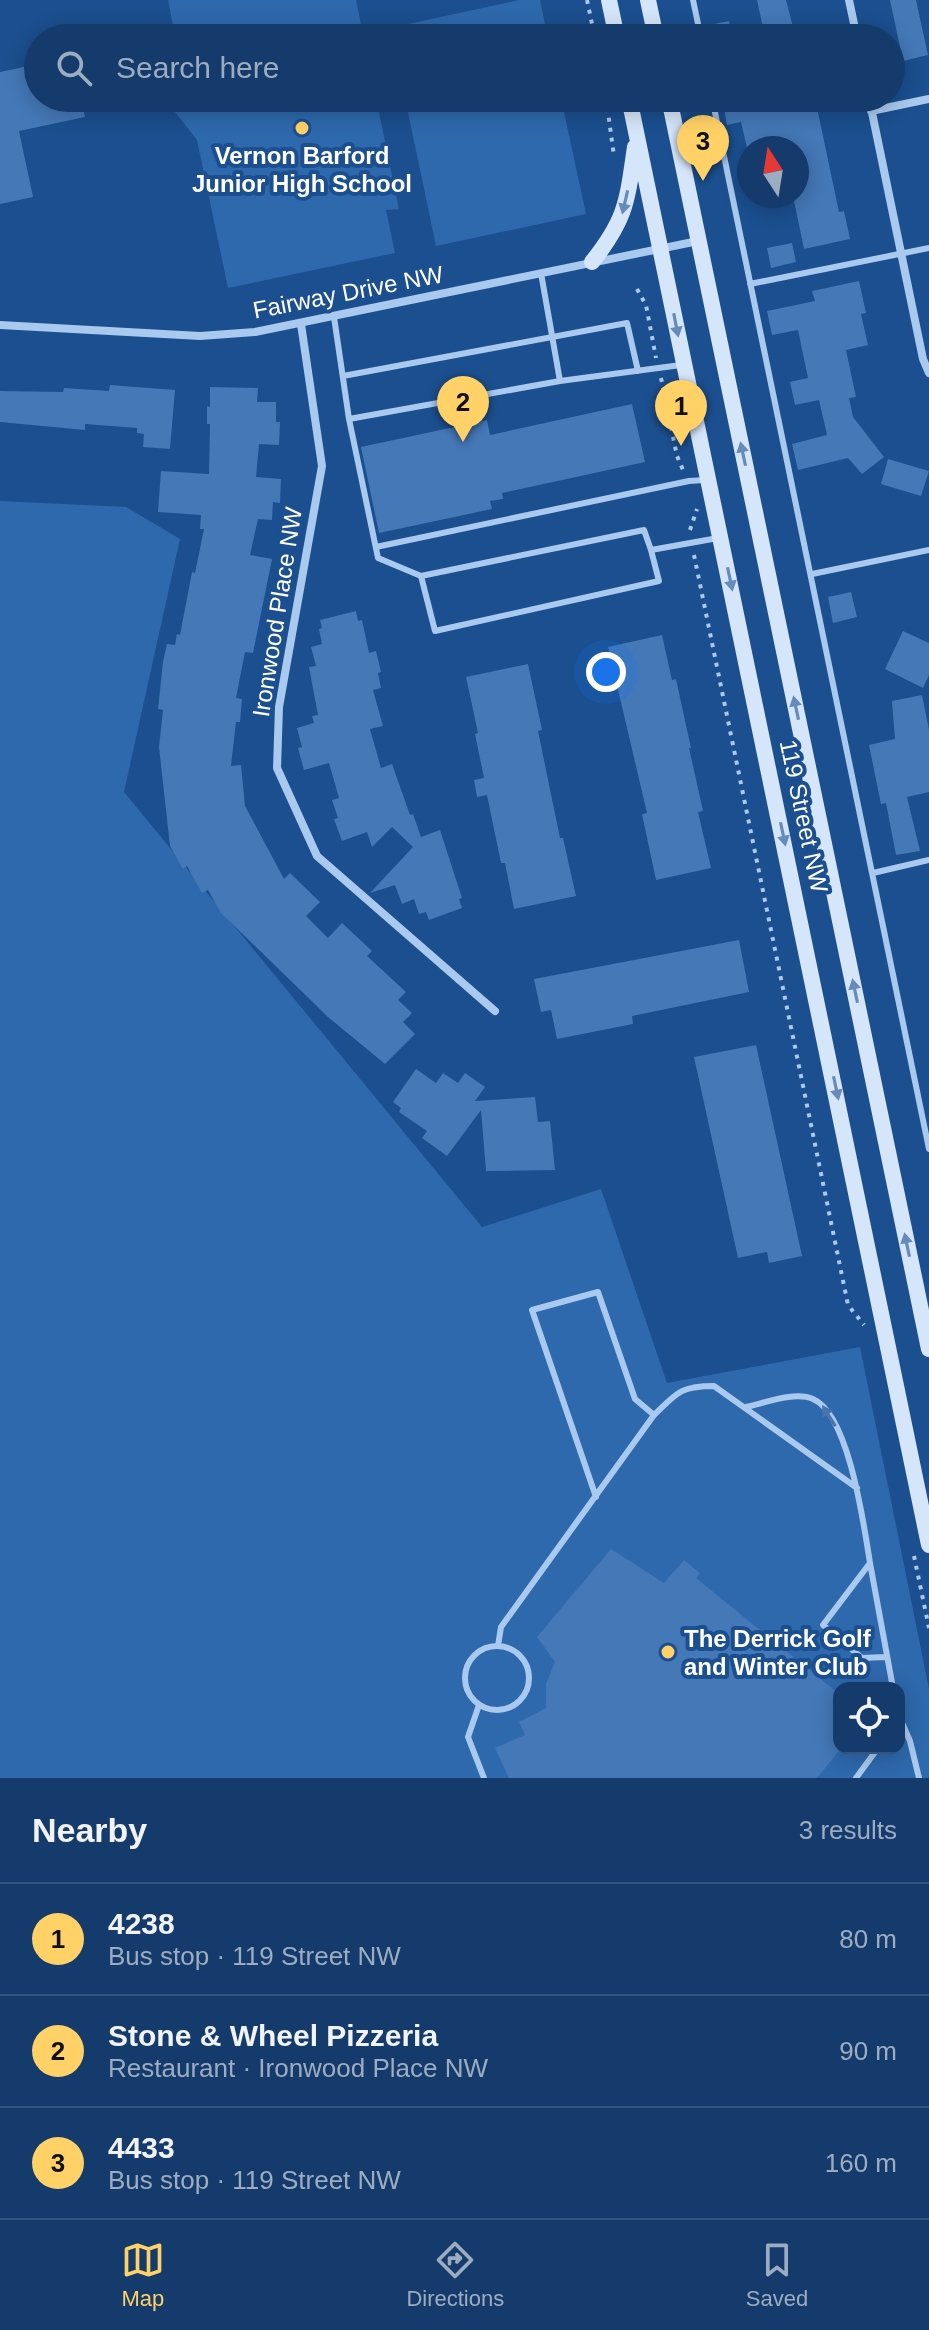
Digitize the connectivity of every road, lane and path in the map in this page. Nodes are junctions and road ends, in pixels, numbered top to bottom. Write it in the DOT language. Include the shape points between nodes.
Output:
graph roads {
  1 [pos="587,0"];
  2 [pos="609,0"];
  3 [pos="648,0"];
  4 [pos="693,0"];
  5 [pos="849,0"];
  6 [pos="592,24"];
  7 [pos="614,24"];
  8 [pos="653,24"];
  9 [pos="698,24"];
  10 [pos="854,24"];
  11 [pos="929,99"];
  12 [pos="905,104"];
  13 [pos="608,112"];
  14 [pos="632,112"];
  15 [pos="672,112"];
  16 [pos="715,112"];
  17 [pos="871,112"];
  18 [pos="637,133"];
  19 [pos="616,170"];
  20 [pos="698,241"];
  21 [pos="661,248"];
  22 [pos="929,248"];
  23 [pos="901,253"];
  24 [pos="592,262"];
  25 [pos="541,273"];
  26 [pos="750,284"];
  27 [pos="637,289"];
  28 [pos="334,317"];
  29 [pos="301,324"];
  30 [pos="0,325"];
  31 [pos="552,335"];
  32 [pos="684,364"];
  33 [pos="659,369"];
  34 [pos="638,371"];
  35 [pos="929,373"];
  36 [pos="343,376"];
  37 [pos="560,381"];
  38 [pos="349,419"];
  39 [pos="709,480"];
  40 [pos="689,481"];
  41 [pos="721,537"];
  42 [pos="692,543"];
  43 [pos="376,547"];
  44 [pos="651,550"];
  45 [pos="929,550"];
  46 [pos="812,574"];
  47 [pos="421,576"];
  48 [pos="929,860"];
  49 [pos="873,873"];
  50 [pos="495,1011"];
  51 [pos="929,1149"];
  52 [pos="866,1328"];
  53 [pos="929,1349"];
  54 [pos="746,1407"];
  55 [pos="654,1415"];
  56 [pos="857,1488"];
  57 [pos="596,1497"];
  58 [pos="929,1545"];
  59 [pos="914,1556"];
  60 [pos="870,1563"];
  61 [pos="929,1628"];
  62 [pos="498,1646"];
  63 [pos="885,1657"];
  64 [pos="891,1682"];
  65 [pos="479,1705"];
  66 [pos="905,1730"];
  67 [pos="874,1754"];
  68 [pos="484,1778"];
  69 [pos="856,1778"];
  70 [pos="919,1778"];
  1 -- 6 [label="path"];
  2 -- 7 [label="main road"];
  3 -- 8 [label="main road"];
  4 -- 9 [label="lane"];
  5 -- 10 [label="street"];
  11 -- 12 [label="street"];
  13 -- 19 [label="path"];
  14 -- 18 [label="main road, 119 Street NW"];
  15 -- 20 [label="main road, 119 Street NW"];
  16 -- 26 [label="lane"];
  17 -- 23 [label="street"];
  18 -- 21 [label="main road, 119 Street NW"];
  18 -- 24 [label="main road, one-way" via="620,222"];
  20 -- 21 [label="street, Fairway Drive NW"];
  53 -- 20 [label="main road, 119 Street NW, one-way"];
  21 -- 24 [label="street, Fairway Drive NW"];
  21 -- 32 [label="main road, 119 Street NW, one-way"];
  22 -- 23 [label="lane"];
  23 -- 26 [label="lane"];
  23 -- 35 [label="street"];
  24 -- 25 [label="street, Fairway Drive NW"];
  25 -- 28 [label="street, Fairway Drive NW"];
  25 -- 31 [label="lane"];
  26 -- 46 [label="lane"];
  27 -- 33 [label="path" via="646,305"];
  28 -- 29 [label="street, Fairway Drive NW"];
  28 -- 36 [label="lane"];
  29 -- 30 [label="street, Fairway Drive NW" via="200,336"];
  29 -- 50 [label="street, Ironwood Place NW" via="322,466 279,707 277,768 317,856"];
  31 -- 34 [label="lane" via="627,323"];
  31 -- 36 [label="lane"];
  31 -- 37 [label="lane"];
  32 -- 33 [label="lane"];
  32 -- 39 [label="main road, 119 Street NW"];
  33 -- 34 [label="lane"];
  33 -- 40 [label="path" via="677,456"];
  34 -- 37 [label="lane"];
  36 -- 38 [label="lane"];
  37 -- 38 [label="lane"];
  38 -- 43 [label="lane"];
  39 -- 40 [label="lane"];
  39 -- 41 [label="main road, 119 Street NW"];
  40 -- 42 [label="path" via="697,509 689,531"];
  40 -- 43 [label="lane"];
  41 -- 42 [label="lane"];
  41 -- 58 [label="main road, 119 Street NW, one-way"];
  42 -- 44 [label="lane"];
  42 -- 52 [label="path" via="848,1305"];
  43 -- 47 [label="lane" via="378,558"];
  44 -- 47 [label="lane" via="644,530"];
  44 -- 47 [label="lane" via="659,581 435,631"];
  45 -- 46 [label="lane"];
  46 -- 49 [label="lane"];
  48 -- 49 [label="lane"];
  49 -- 51 [label="lane"];
  54 -- 55 [label="lane" via="714,1386 691,1386"];
  54 -- 56 [label="lane"];
  56 -- 54 [label="lane, one-way" via="826,1407 811,1397"];
  55 -- 57 [label="lane"];
  55 -- 57 [label="lane" via="635,1399 598,1292 532,1310"];
  56 -- 60 [label="lane"];
  57 -- 62 [label="lane" via="501,1627"];
  59 -- 61 [label="path"];
  60 -- 63 [label="lane"];
  60 -- 63 [label="lane" via="823,1625 862,1658"];
  62 -- 65 [label="lane" via="478,1651 466,1668 466,1689"];
  62 -- 65 [label="lane" via="525,1662 529,1682 510,1707"];
  63 -- 64 [label="lane"];
  65 -- 68 [label="lane" via="468,1737"];
  66 -- 70 [label="lane"];
  67 -- 69 [label="lane"];
}
